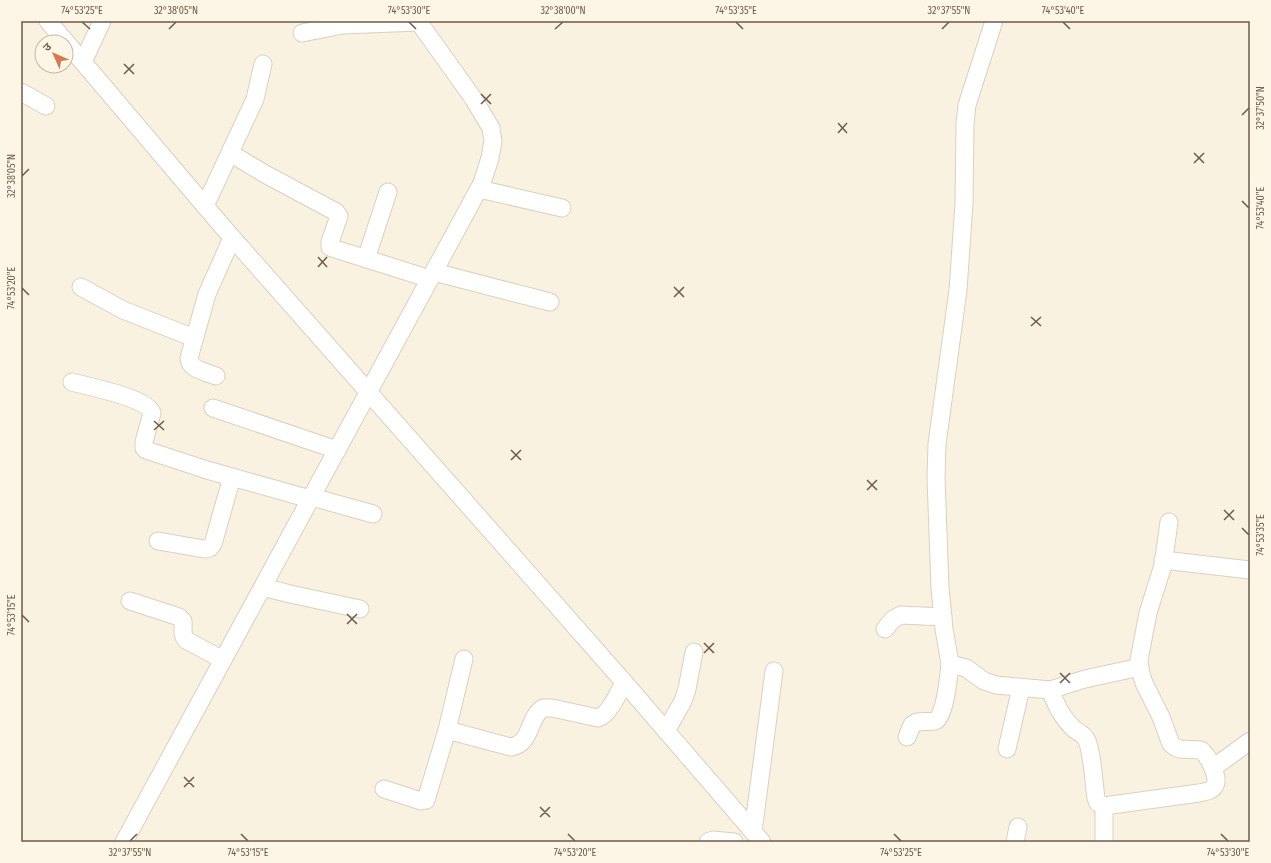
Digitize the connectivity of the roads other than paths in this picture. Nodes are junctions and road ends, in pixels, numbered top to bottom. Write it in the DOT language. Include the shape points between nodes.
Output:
graph roads {
  1 [pos="48,21"];
  2 [pos="102,21"];
  3 [pos="419,21"];
  4 [pos="994,21"];
  5 [pos="302,33"];
  6 [pos="82,62"];
  7 [pos="263,64"];
  8 [pos="21,92"];
  9 [pos="46,106"];
  10 [pos="230,153"];
  11 [pos="482,190"];
  12 [pos="388,192"];
  13 [pos="205,206"];
  14 [pos="562,208"];
  15 [pos="232,238"];
  16 [pos="366,259"];
  17 [pos="436,275"];
  18 [pos="81,287"];
  19 [pos="550,302"];
  20 [pos="194,338"];
  21 [pos="216,376"];
  22 [pos="72,382"];
  23 [pos="369,391"];
  24 [pos="214,408"];
  25 [pos="337,450"];
  26 [pos="232,477"];
  27 [pos="315,498"];
  28 [pos="373,514"];
  29 [pos="1169,522"];
  30 [pos="158,541"];
  31 [pos="1163,560"];
  32 [pos="1250,570"];
  33 [pos="268,588"];
  34 [pos="130,601"];
  35 [pos="360,609"];
  36 [pos="943,617"];
  37 [pos="885,629"];
  38 [pos="694,652"];
  39 [pos="464,658"];
  40 [pos="223,660"];
  41 [pos="950,664"];
  42 [pos="1140,667"];
  43 [pos="774,671"];
  44 [pos="624,682"];
  45 [pos="1021,688"];
  46 [pos="1050,690"];
  47 [pos="447,730"];
  48 [pos="666,731"];
  49 [pos="907,737"];
  50 [pos="1250,741"];
  51 [pos="1007,749"];
  52 [pos="1213,768"];
  53 [pos="384,789"];
  54 [pos="1104,806"];
  55 [pos="758,837"];
  56 [pos="124,842"];
  57 [pos="708,842"];
  58 [pos="734,842"];
  59 [pos="1104,842"];
  1 -- 6 [label="street"];
  2 -- 6 [label="street"];
  3 -- 5 [label="street" via="342,25"];
  3 -- 11 [label="street" via="491,128 493,141"];
  4 -- 36 [label="street" via="967,105 958,290 937,444 936,478"];
  6 -- 13 [label="street"];
  7 -- 10 [label="street" via="255,99"];
  8 -- 9 [label="street"];
  10 -- 13 [label="street"];
  10 -- 16 [label="street" via="336,212 338,216 330,247"];
  11 -- 14 [label="street"];
  11 -- 17 [label="street"];
  12 -- 16 [label="street"];
  13 -- 15 [label="street"];
  15 -- 20 [label="street" via="207,294"];
  15 -- 23 [label="street"];
  16 -- 17 [label="street"];
  17 -- 19 [label="street"];
  17 -- 23 [label="street"];
  18 -- 20 [label="street" via="123,310"];
  20 -- 21 [label="street" via="189,364"];
  22 -- 26 [label="street" via="129,398 149,407 152,414 144,442 146,450"];
  23 -- 25 [label="street"];
  23 -- 44 [label="street"];
  24 -- 25 [label="street"];
  25 -- 27 [label="street"];
  26 -- 27 [label="street"];
  26 -- 30 [label="street" via="210,548"];
  27 -- 28 [label="street"];
  27 -- 33 [label="street"];
  29 -- 31 [label="street"];
  31 -- 32 [label="street"];
  31 -- 42 [label="street" via="1148,613 1139,660"];
  33 -- 35 [label="street"];
  33 -- 40 [label="street"];
  34 -- 40 [label="street" via="179,617 183,621 182,633 186,640"];
  36 -- 37 [label="street" via="901,615 892,620"];
  36 -- 41 [label="street"];
  38 -- 48 [label="street" via="683,701"];
  39 -- 47 [label="street"];
  40 -- 56 [label="street"];
  41 -- 45 [label="street" via="966,668 984,681"];
  41 -- 49 [label="street" via="946,697 939,718 935,721 914,723"];
  42 -- 46 [label="street" via="1084,679"];
  42 -- 52 [label="street" via="1144,683 1171,744 1180,749 1201,750"];
  43 -- 55 [label="street"];
  44 -- 47 [label="street" via="608,709 598,718 543,708 517,746 511,747"];
  44 -- 48 [label="street"];
  45 -- 46 [label="street"];
  45 -- 51 [label="street"];
  46 -- 54 [label="street" via="1064,719 1087,739 1096,798 1098,803"];
  47 -- 53 [label="street" via="426,800 421,801"];
  48 -- 55 [label="street"];
  50 -- 52 [label="street"];
  52 -- 54 [label="street" via="1216,783 1210,790"];
  54 -- 59 [label="street"];
  57 -- 58 [label="street"];
}
